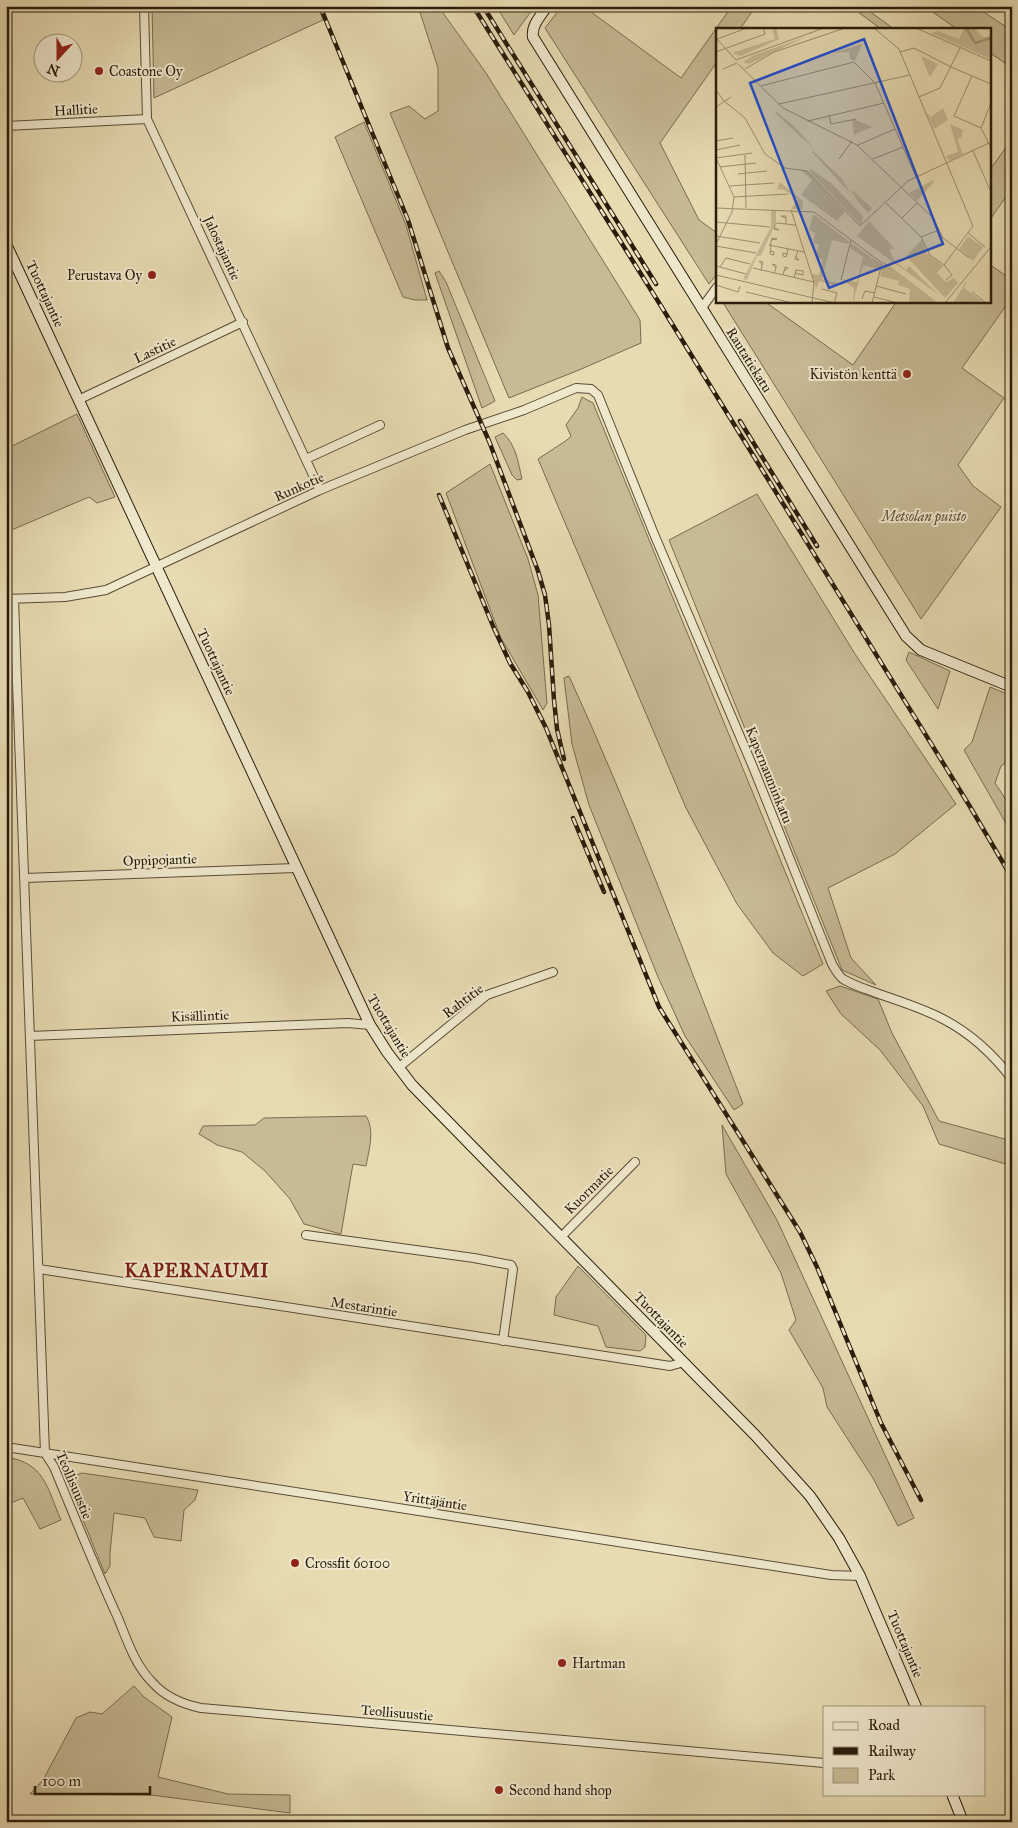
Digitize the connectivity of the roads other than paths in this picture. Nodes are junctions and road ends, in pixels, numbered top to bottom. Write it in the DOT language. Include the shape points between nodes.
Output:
graph roads {
  1 [pos="144,6"];
  2 [pos="547,6"];
  3 [pos="147,119"];
  4 [pos="6,126"];
  5 [pos="6,244"];
  6 [pos="716,288"];
  7 [pos="701,309"];
  8 [pos="243,322"];
  9 [pos="598,395"];
  10 [pos="78,400"];
  11 [pos="380,425"];
  12 [pos="306,459"];
  13 [pos="320,490"];
  14 [pos="157,567"];
  15 [pos="10,599"];
  16 [pos="1012,687"];
  17 [pos="296,868"];
  18 [pos="24,878"];
  19 [pos="553,972"];
  20 [pos="370,1026"];
  21 [pos="30,1036"];
  22 [pos="398,1068"];
  23 [pos="1012,1079"];
  24 [pos="635,1162"];
  25 [pos="306,1236"];
  26 [pos="561,1237"];
  27 [pos="39,1269"];
  28 [pos="504,1341"];
  29 [pos="684,1362"];
  30 [pos="6,1447"];
  31 [pos="45,1453"];
  32 [pos="860,1576"];
  33 [pos="916,1706"];
  34 [pos="823,1763"];
  35 [pos="953,1796"];
  36 [pos="963,1822"];
  1 -- 3 [label="street, Jalostajantie"];
  2 -- 7 [label="street, Rautatiekatu" via="533,29 533,37"];
  3 -- 4 [label="street, Hallitie"];
  3 -- 8 [label="street, Jalostajantie"];
  5 -- 10 [label="street, Tuottajantie"];
  6 -- 7 [label="street"];
  7 -- 16 [label="street, Rautatiekatu" via="906,636 921,650"];
  8 -- 10 [label="street, Lastitie"];
  8 -- 12 [label="street, Jalostajantie"];
  9 -- 13 [label="street, Runkotie" via="591,390 576,388"];
  9 -- 23 [label="street, Kapernauminkatu" via="834,968 841,978 933,1014 958,1028 998,1061"];
  10 -- 14 [label="street, Tuottajantie"];
  11 -- 12 [label="street"];
  12 -- 13 [label="street, Jalostajantie"];
  13 -- 14 [label="street, Runkotie"];
  14 -- 15 [label="street, Runkotie" via="106,590"];
  14 -- 17 [label="street, Tuottajantie"];
  15 -- 18 [label="street, Teollisuustie"];
  17 -- 18 [label="street, Oppipojantie"];
  17 -- 20 [label="street, Tuottajantie"];
  18 -- 21 [label="street, Teollisuustie"];
  19 -- 22 [label="street, Rahtitie" via="487,995"];
  20 -- 21 [label="street, Kisällintie" via="348,1023"];
  20 -- 22 [label="street, Tuottajantie"];
  21 -- 27 [label="street, Teollisuustie"];
  22 -- 26 [label="street, Tuottajantie"];
  24 -- 26 [label="street, Kuormatie"];
  25 -- 28 [label="street" via="511,1265"];
  26 -- 29 [label="street, Tuottajantie"];
  27 -- 28 [label="street, Mestarintie"];
  27 -- 31 [label="street, Teollisuustie"];
  28 -- 29 [label="street, Mestarintie" via="670,1366"];
  29 -- 32 [label="street, Tuottajantie" via="810,1496"];
  30 -- 31 [label="street, Yrittäjäntie"];
  31 -- 32 [label="street, Yrittäjäntie" via="831,1575"];
  31 -- 34 [label="street, Teollisuustie" via="54,1467 138,1664 151,1682 182,1704 234,1712"];
  32 -- 33 [label="street, Tuottajantie"];
  35 -- 36 [label="street"];
}
